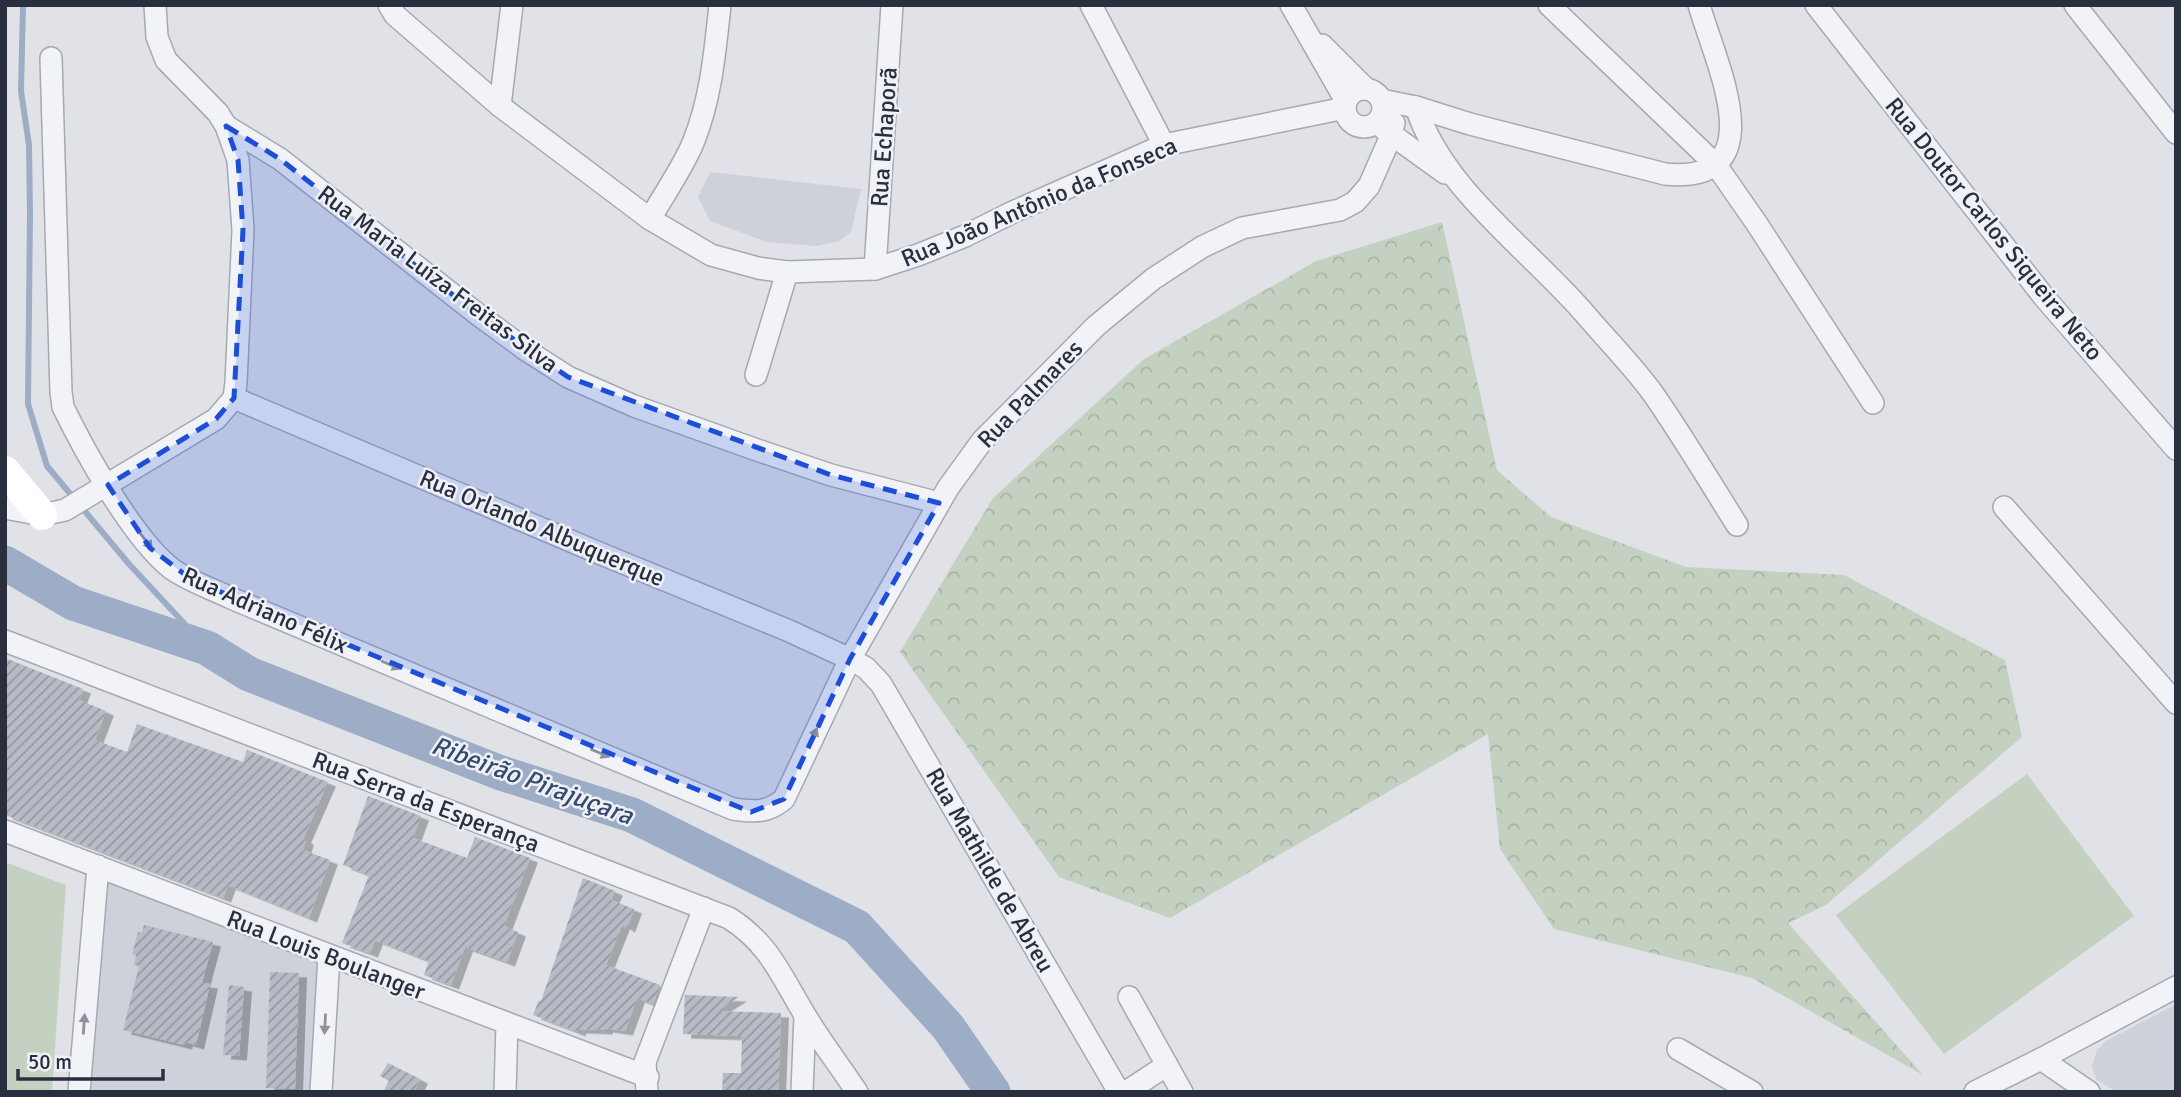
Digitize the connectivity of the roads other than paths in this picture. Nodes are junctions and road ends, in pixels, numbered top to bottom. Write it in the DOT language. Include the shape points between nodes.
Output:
graph roads {
  1 [pos="155,5"];
  2 [pos="389,5"];
  3 [pos="512,5"];
  4 [pos="720,5"];
  5 [pos="892,5"];
  6 [pos="1091,5"];
  7 [pos="1549,5"];
  8 [pos="1699,5"];
  9 [pos="1816,5"];
  10 [pos="2074,5"];
  11 [pos="1296,15"];
  12 [pos="51,58"];
  13 [pos="500,106"];
  14 [pos="1416,107"];
  15 [pos="1348,111"];
  16 [pos="1381,115"];
  17 [pos="1470,124"];
  18 [pos="226,126"];
  19 [pos="1423,127"];
  20 [pos="2176,133"];
  21 [pos="1164,145"];
  22 [pos="1716,165"];
  23 [pos="1456,180"];
  24 [pos="650,219"];
  25 [pos="875,269"];
  26 [pos="787,272"];
  27 [pos="756,375"];
  28 [pos="234,398"];
  29 [pos="1873,403"];
  30 [pos="2176,449"];
  31 [pos="5,471"];
  32 [pos="104,487"];
  33 [pos="939,503"];
  34 [pos="35,508"];
  35 [pos="2004,508"];
  36 [pos="1737,525"];
  37 [pos="5,641"];
  38 [pos="850,659"];
  39 [pos="2176,703"];
  40 [pos="784,799"];
  41 [pos="5,831"];
  42 [pos="97,866"];
  43 [pos="705,908"];
  44 [pos="329,956"];
  45 [pos="2176,987"];
  46 [pos="1129,997"];
  47 [pos="805,1016"];
  48 [pos="507,1024"];
  49 [pos="1678,1049"];
  50 [pos="2041,1059"];
  51 [pos="1167,1065"];
  52 [pos="648,1084"];
  53 [pos="79,1092"];
  54 [pos="321,1092"];
  55 [pos="505,1092"];
  56 [pos="802,1092"];
  57 [pos="857,1092"];
  58 [pos="1119,1092"];
  59 [pos="1126,1092"];
  60 [pos="1182,1092"];
  61 [pos="1752,1092"];
  62 [pos="1975,1092"];
  63 [pos="2089,1092"];
  1 -- 18 [label="street" via="157,37 166,61"];
  2 -- 13 [label="street, Rua João Antônio da Fonseca"];
  3 -- 13 [label="street"];
  4 -- 24 [label="street" via="715,60 703,114 692,145"];
  5 -- 25 [label="street, Rua Echaporã"];
  6 -- 21 [label="street"];
  7 -- 22 [label="street"];
  8 -- 22 [label="street" via="1729,100 1732,127 1729,146"];
  9 -- 30 [label="street, Rua Doutor Carlos Siqueira Neto" via="2045,297"];
  10 -- 20 [label="street"];
  11 -- 15 [label="street"];
  11 -- 16 [label="street"];
  12 -- 32 [label="street, Rua Adriano Félix" via="61,392 63,407"];
  13 -- 24 [label="street, Rua João Antônio da Fonseca"];
  14 -- 16 [label="street"];
  14 -- 17 [label="street"];
  14 -- 19 [label="street"];
  15 -- 16 [label="street" via="1366,128"];
  15 -- 16 [label="street" via="1353,92"];
  15 -- 21 [label="street, Rua João Antônio da Fonseca"];
  16 -- 19 [label="street"];
  16 -- 23 [label="street"];
  16 -- 33 [label="street, Rua Palmares" via="1369,187 1355,202 1340,210 1242,228 1202,247 1144,287 1096,326 982,441"];
  17 -- 19 [label="street"];
  17 -- 22 [label="street" via="1665,174 1701,173"];
  18 -- 28 [label="street" via="238,160 243,230"];
  18 -- 33 [label="street, Rua Maria Luíza Freitas Silva" via="280,159 476,313 568,377 757,450"];
  19 -- 23 [label="street"];
  21 -- 25 [label="street, Rua João Antônio da Fonseca" via="965,236"];
  22 -- 29 [label="street"];
  23 -- 36 [label="street" via="1582,311 1653,393"];
  24 -- 26 [label="street, Rua João Antônio da Fonseca" via="711,255"];
  25 -- 26 [label="street, Rua João Antônio da Fonseca"];
  26 -- 27 [label="street"];
  28 -- 32 [label="street" via="216,419"];
  28 -- 38 [label="street, Rua Orlando Albuquerque"];
  31 -- 34 [label="main road"];
  32 -- 34 [label="street"];
  32 -- 40 [label="street, Rua Adriano Félix, one-way" via="150,548 191,580 733,809 764,811"];
  33 -- 38 [label="street, Rua Palmares"];
  35 -- 39 [label="street"];
  37 -- 43 [label="street, Rua Serra da Esperança"];
  40 -- 38 [label="street, Rua Palmares, one-way"];
  38 -- 58 [label="street, Rua Mathilde de Abreu" via="881,684"];
  41 -- 42 [label="street, Rua Louis Boulanger"];
  42 -- 44 [label="street, Rua Louis Boulanger"];
  53 -- 42 [label="street, one-way"];
  43 -- 47 [label="street, Rua Serra da Esperança" via="748,930 763,946"];
  43 -- 52 [label="street" via="645,1062"];
  44 -- 48 [label="street, Rua Louis Boulanger"];
  44 -- 54 [label="street, one-way"];
  45 -- 50 [label="street"];
  46 -- 51 [label="street"];
  47 -- 56 [label="street"];
  47 -- 57 [label="street, Rua Serra da Esperança"];
  48 -- 52 [label="street, Rua Louis Boulanger"];
  48 -- 55 [label="street"];
  49 -- 61 [label="street"];
  50 -- 62 [label="street"];
  50 -- 63 [label="street"];
  51 -- 59 [label="street"];
  51 -- 60 [label="street"];
}
